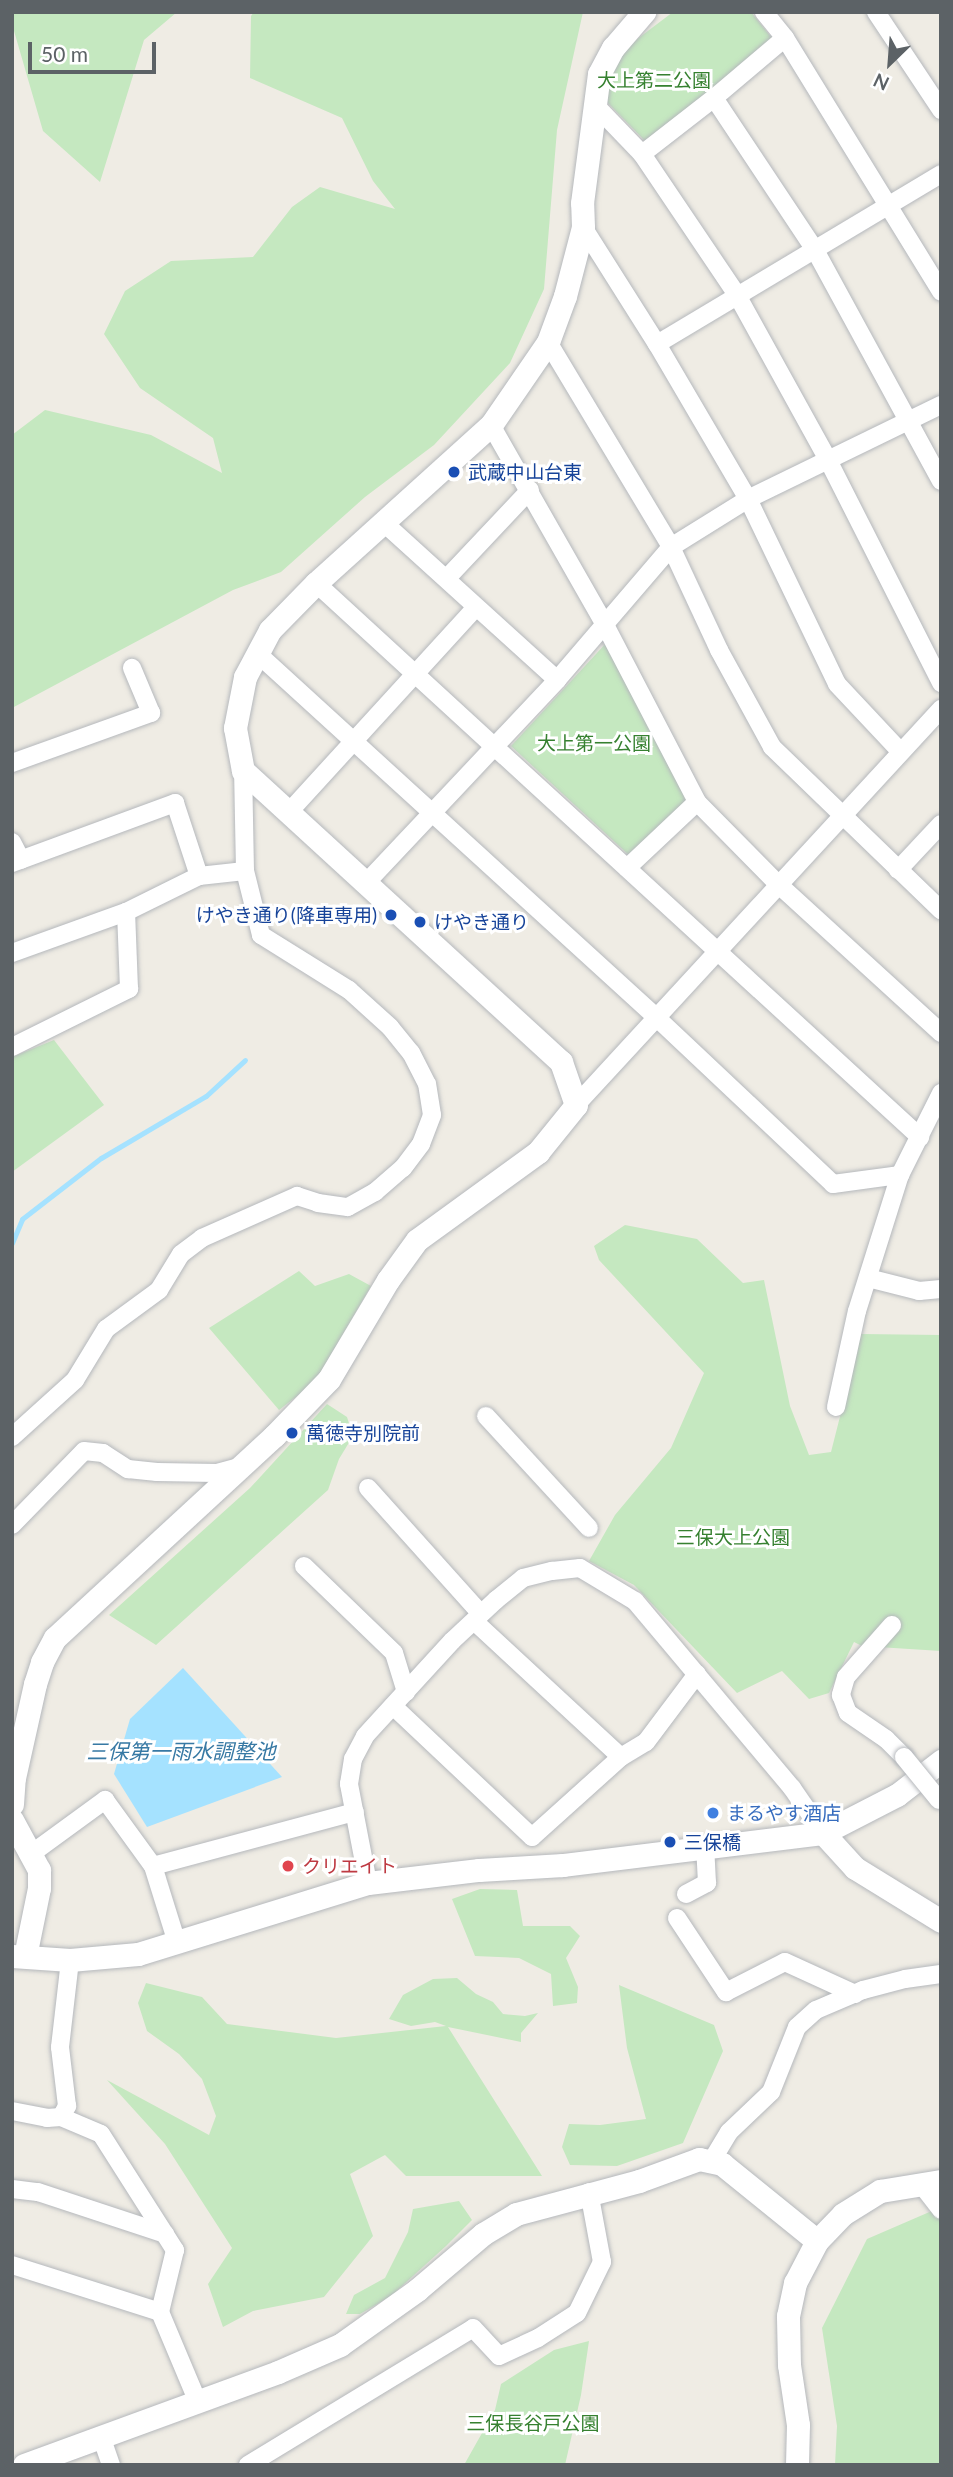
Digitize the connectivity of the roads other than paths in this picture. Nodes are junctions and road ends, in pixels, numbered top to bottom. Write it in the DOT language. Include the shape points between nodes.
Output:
graph roads {
  1 [pos="644,12"];
  2 [pos="764,12"];
  3 [pos="876,12"];
  4 [pos="785,38"];
  5 [pos="714,99"];
  6 [pos="595,105"];
  7 [pos="941,110"];
  8 [pos="642,154"];
  9 [pos="941,174"];
  10 [pos="890,206"];
  11 [pos="583,227"];
  12 [pos="815,250"];
  13 [pos="941,292"];
  14 [pos="737,296"];
  15 [pos="548,342"];
  16 [pos="657,344"];
  17 [pos="941,405"];
  18 [pos="910,421"];
  19 [pos="491,425"];
  20 [pos="829,462"];
  21 [pos="941,481"];
  22 [pos="530,490"];
  23 [pos="748,499"];
  24 [pos="383,522"];
  25 [pos="671,547"];
  26 [pos="447,579"];
  27 [pos="316,583"];
  28 [pos="476,607"];
  29 [pos="604,623"];
  30 [pos="258,654"];
  31 [pos="132,668"];
  32 [pos="414,675"];
  33 [pos="557,680"];
  34 [pos="941,683"];
  35 [pos="941,709"];
  36 [pos="354,742"];
  37 [pos="495,748"];
  38 [pos="900,751"];
  39 [pos="12,764"];
  40 [pos="243,771"];
  41 [pos="697,802"];
  42 [pos="289,812"];
  43 [pos="430,812"];
  44 [pos="842,818"];
  45 [pos="941,824"];
  46 [pos="12,842"];
  47 [pos="17,862"];
  48 [pos="627,868"];
  49 [pos="898,870"];
  50 [pos="245,871"];
  51 [pos="199,876"];
  52 [pos="366,883"];
  53 [pos="778,884"];
  54 [pos="941,910"];
  55 [pos="126,912"];
  56 [pos="717,952"];
  57 [pos="12,953"];
  58 [pos="657,1018"];
  59 [pos="941,1032"];
  60 [pos="12,1047"];
  61 [pos="941,1094"];
  62 [pos="576,1105"];
  63 [pos="920,1137"];
  64 [pos="900,1175"];
  65 [pos="868,1278"];
  66 [pos="941,1289"];
  67 [pos="836,1407"];
  68 [pos="486,1416"];
  69 [pos="12,1437"];
  70 [pos="240,1467"];
  71 [pos="368,1488"];
  72 [pos="12,1525"];
  73 [pos="589,1528"];
  74 [pos="304,1566"];
  75 [pos="478,1617"];
  76 [pos="892,1625"];
  77 [pos="697,1674"];
  78 [pos="406,1692"];
  79 [pos="393,1706"];
  80 [pos="621,1757"];
  81 [pos="941,1761"];
  82 [pos="940,1801"];
  83 [pos="12,1804"];
  84 [pos="355,1812"];
  85 [pos="12,1820"];
  86 [pos="823,1833"];
  87 [pos="705,1846"];
  88 [pos="31,1854"];
  89 [pos="153,1866"];
  90 [pos="368,1884"];
  91 [pos="686,1894"];
  92 [pos="677,1918"];
  93 [pos="941,1921"];
  94 [pos="177,1943"];
  95 [pos="19,1956"];
  96 [pos="70,1960"];
  97 [pos="941,1974"];
  98 [pos="855,1994"];
  99 [pos="12,2111"];
  100 [pos="61,2117"];
  101 [pos="711,2162"];
  102 [pos="931,2182"];
  103 [pos="12,2189"];
  104 [pos="589,2192"];
  105 [pos="941,2210"];
  106 [pos="165,2234"];
  107 [pos="817,2241"];
  108 [pos="12,2265"];
  109 [pos="160,2312"];
  110 [pos="197,2400"];
  111 [pos="100,2436"];
  112 [pos="24,2465"];
  113 [pos="111,2465"];
  114 [pos="248,2465"];
  115 [pos="797,2465"];
  1 -- 6 [label="street" via="613,48 600,74"];
  2 -- 4 [label="street"];
  3 -- 7 [label="street"];
  4 -- 5 [label="street"];
  4 -- 10 [label="street"];
  5 -- 8 [label="street"];
  5 -- 12 [label="street"];
  6 -- 8 [label="street"];
  6 -- 11 [label="street"];
  8 -- 14 [label="street"];
  9 -- 10 [label="street"];
  10 -- 12 [label="street"];
  10 -- 13 [label="street"];
  11 -- 15 [label="street"];
  11 -- 16 [label="street"];
  12 -- 14 [label="street"];
  12 -- 18 [label="street"];
  14 -- 16 [label="street"];
  14 -- 20 [label="street"];
  15 -- 19 [label="street"];
  15 -- 25 [label="street"];
  16 -- 23 [label="street"];
  17 -- 18 [label="street"];
  18 -- 20 [label="street"];
  18 -- 21 [label="street"];
  19 -- 22 [label="street"];
  19 -- 24 [label="street"];
  20 -- 23 [label="street"];
  20 -- 34 [label="street"];
  22 -- 26 [label="street"];
  22 -- 29 [label="street"];
  23 -- 25 [label="street"];
  23 -- 38 [label="street" via="837,684"];
  24 -- 26 [label="street"];
  24 -- 27 [label="street"];
  25 -- 29 [label="street"];
  25 -- 44 [label="street" via="724,660 772,747"];
  26 -- 28 [label="street"];
  27 -- 30 [label="street" via="270,630"];
  27 -- 32 [label="street"];
  28 -- 32 [label="street"];
  28 -- 33 [label="street"];
  29 -- 33 [label="street"];
  29 -- 41 [label="street"];
  30 -- 36 [label="street"];
  30 -- 40 [label="street" via="245,677 234,728"];
  31 -- 39 [label="street" via="151,713"];
  32 -- 36 [label="street"];
  32 -- 37 [label="street"];
  33 -- 37 [label="street"];
  35 -- 38 [label="street"];
  36 -- 42 [label="street"];
  36 -- 43 [label="street"];
  37 -- 43 [label="street"];
  37 -- 48 [label="street"];
  38 -- 44 [label="street"];
  40 -- 42 [label="street"];
  40 -- 50 [label="street"];
  41 -- 48 [label="street"];
  41 -- 53 [label="street"];
  42 -- 52 [label="street"];
  43 -- 52 [label="street"];
  43 -- 58 [label="street"];
  44 -- 49 [label="street"];
  44 -- 53 [label="street"];
  45 -- 49 [label="street"];
  46 -- 47 [label="street"];
  47 -- 51 [label="street" via="175,803"];
  48 -- 56 [label="street"];
  49 -- 54 [label="street"];
  50 -- 51 [label="street"];
  50 -- 69 [label="street" via="261,935 349,990 411,1053 427,1084 432,1115 421,1144 403,1168 348,1207 297,1195 202,1238 181,1254 159,1290 106,1329 75,1380"];
  51 -- 55 [label="street"];
  52 -- 62 [label="street" via="561,1062"];
  53 -- 56 [label="street"];
  53 -- 59 [label="street"];
  55 -- 57 [label="street"];
  55 -- 60 [label="street" via="129,989"];
  56 -- 58 [label="street"];
  56 -- 63 [label="street"];
  58 -- 62 [label="street"];
  58 -- 64 [label="street" via="833,1184"];
  61 -- 63 [label="street"];
  62 -- 70 [label="street" via="538,1152 417,1240 329,1379"];
  63 -- 64 [label="street"];
  64 -- 65 [label="street"];
  65 -- 66 [label="street" via="919,1291"];
  65 -- 67 [label="street"];
  68 -- 73 [label="street"];
  70 -- 72 [label="street" via="217,1473 128,1469 103,1453 84,1451"];
  70 -- 83 [label="street" via="55,1638 35,1684"];
  71 -- 75 [label="street"];
  74 -- 78 [label="street" via="394,1653"];
  75 -- 77 [label="street" via="523,1578 580,1569 635,1601"];
  75 -- 78 [label="street"];
  75 -- 80 [label="street"];
  76 -- 82 [label="street, bridge" via="846,1677 842,1695 848,1713 886,1739"];
  77 -- 80 [label="street" via="646,1742"];
  77 -- 86 [label="street" via="792,1788"];
  78 -- 79 [label="street"];
  79 -- 80 [label="street" via="532,1837"];
  79 -- 84 [label="street" via="365,1736 353,1759 349,1784"];
  81 -- 86 [label="street" via="897,1795"];
  84 -- 89 [label="street"];
  84 -- 90 [label="street"];
  85 -- 88 [label="street"];
  86 -- 87 [label="street"];
  86 -- 93 [label="street" via="855,1868"];
  87 -- 90 [label="street"];
  87 -- 91 [label="street" via="707,1882"];
  88 -- 89 [label="street" via="105,1800"];
  88 -- 95 [label="street" via="39,1870 39,1888"];
  89 -- 94 [label="street"];
  90 -- 94 [label="street"];
  92 -- 98 [label="street" via="726,1992 785,1962"];
  94 -- 96 [label="street" via="138,1954"];
  95 -- 96 [label="street"];
  96 -- 100 [label="street" via="60,2047 68,2106"];
  97 -- 98 [label="street"];
  98 -- 101 [label="street" via="816,2010 797,2027 771,2092 729,2132"];
  99 -- 100 [label="street"];
  100 -- 106 [label="street" via="101,2134"];
  101 -- 104 [label="street" via="699,2159 639,2181"];
  101 -- 107 [label="street" via="722,2164"];
  102 -- 105 [label="street"];
  102 -- 107 [label="street" via="880,2191 843,2214"];
  103 -- 106 [label="street" via="38,2192"];
  104 -- 110 [label="street" via="516,2214 483,2234 417,2290 340,2344"];
  104 -- 114 [label="street" via="602,2262 578,2312 499,2356 473,2328"];
  106 -- 109 [label="street" via="176,2250"];
  107 -- 115 [label="street" via="795,2283 788,2316"];
  108 -- 109 [label="street"];
  109 -- 110 [label="street"];
  110 -- 111 [label="street"];
  111 -- 112 [label="street"];
  111 -- 113 [label="street"];
}
